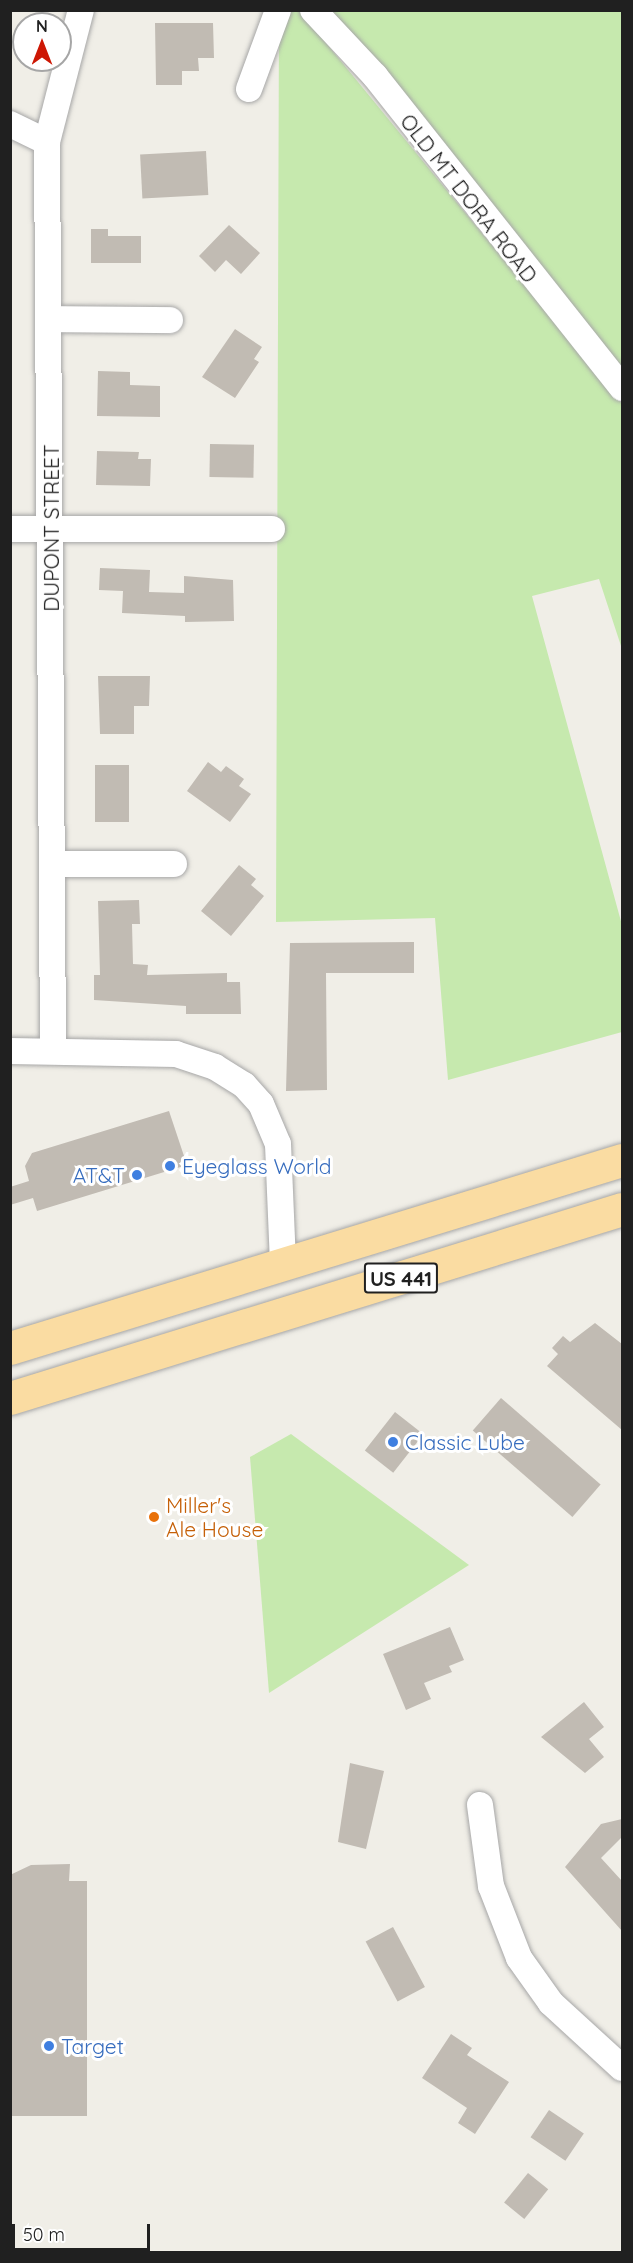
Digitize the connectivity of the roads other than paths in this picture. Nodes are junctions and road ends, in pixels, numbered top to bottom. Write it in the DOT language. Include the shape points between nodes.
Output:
graph roads {
  1 [pos="81,10"];
  2 [pos="278,10"];
  3 [pos="313,10"];
  4 [pos="249,89"];
  5 [pos="10,124"];
  6 [pos="47,142"];
  7 [pos="49,320"];
  8 [pos="170,320"];
  9 [pos="622,388"];
  10 [pos="10,529"];
  11 [pos="51,529"];
  12 [pos="272,529"];
  13 [pos="53,864"];
  14 [pos="174,864"];
  15 [pos="53,1050"];
  16 [pos="10,1051"];
  17 [pos="622,1160"];
  18 [pos="622,1209"];
  19 [pos="396,1229"];
  20 [pos="283,1264"];
  21 [pos="290,1312"];
  22 [pos="179,1346"];
  23 [pos="10,1348"];
  24 [pos="10,1398"];
  25 [pos="480,1805"];
  26 [pos="622,2068"];
  1 -- 6 [label="street, DUPONT STREET"];
  2 -- 4 [label="street"];
  3 -- 9 [label="street, OLD MT DORA ROAD" via="375,76"];
  5 -- 6 [label="street"];
  6 -- 7 [label="street, DUPONT STREET"];
  7 -- 8 [label="street"];
  7 -- 11 [label="street, DUPONT STREET"];
  10 -- 11 [label="street"];
  11 -- 12 [label="street"];
  11 -- 13 [label="street, DUPONT STREET"];
  13 -- 14 [label="street"];
  13 -- 15 [label="street, DUPONT STREET"];
  15 -- 16 [label="street"];
  15 -- 20 [label="street" via="176,1054 215,1066 244,1085 261,1104 278,1144"];
  17 -- 19 [label="main road, US 441"];
  18 -- 21 [label="main road, US 441"];
  19 -- 20 [label="main road, US 441"];
  19 -- 21 [label="main road" via="317,1281"];
  20 -- 22 [label="main road" via="262,1293"];
  20 -- 23 [label="main road, US 441"];
  21 -- 22 [label="main road, US 441"];
  22 -- 24 [label="main road, US 441"];
  25 -- 26 [label="street" via="490,1886 519,1958 550,2004"];
}
